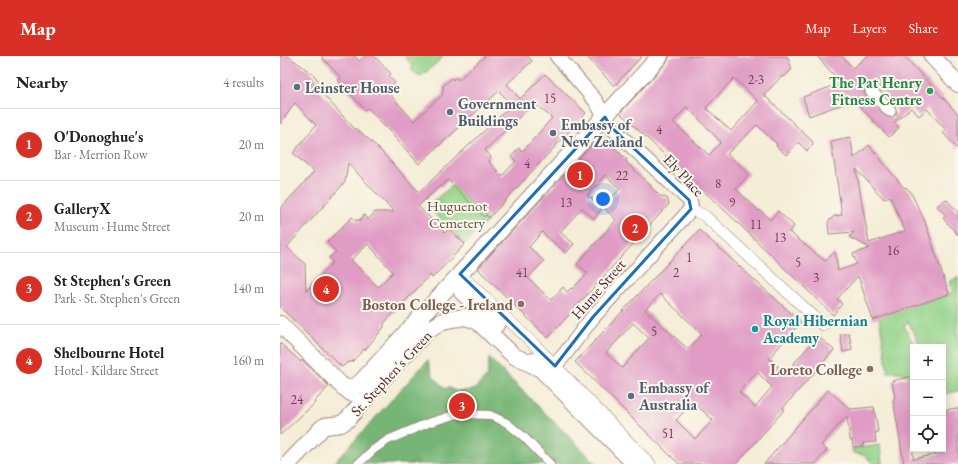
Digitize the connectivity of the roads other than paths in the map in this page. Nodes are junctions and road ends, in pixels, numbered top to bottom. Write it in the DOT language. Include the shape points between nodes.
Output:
graph roads {
  1 [pos="557,56"];
  2 [pos="660,56"];
  3 [pos="932,56"];
  4 [pos="958,84"];
  5 [pos="871,91"];
  6 [pos="890,111"];
  7 [pos="605,117"];
  8 [pos="691,209"];
  9 [pos="460,274"];
  10 [pos="280,324"];
  11 [pos="823,325"];
  12 [pos="547,369"];
  13 [pos="343,387"];
  14 [pos="370,393"];
  15 [pos="465,394"];
  16 [pos="466,414"];
  17 [pos="288,464"];
  18 [pos="358,464"];
  19 [pos="550,464"];
  20 [pos="635,464"];
  21 [pos="650,464"];
  1 -- 7 [label="street, Ely Place" via="595,100"];
  2 -- 7 [label="main road"];
  3 -- 4 [label="main road"];
  5 -- 6 [label="street"];
  7 -- 8 [label="street, Ely Place" via="611,127 688,200"];
  7 -- 9 [label="main road"];
  8 -- 11 [label="street, Ely Place" via="705,216"];
  8 -- 12 [label="street, Hume Street"];
  9 -- 12 [label="main road, St. Stephen's Green" via="462,292"];
  9 -- 13 [label="main road, St. Stephen's Green" via="360,383 351,388"];
  10 -- 13 [label="main road"];
  12 -- 14 [label="main road, St. Stephen's Green" via="514,356 477,321 465,317 456,318 443,320 427,332"];
  12 -- 20 [label="main road, St. Stephen's Green"];
  12 -- 21 [label="street, St. Stephen's Green"];
  13 -- 14 [label="main road" via="356,395"];
  14 -- 17 [label="main road, St. Stephen's Green" via="348,419 341,424 322,428"];
  15 -- 16 [label="street"];
  16 -- 18 [label="street" via="428,423 388,440"];
  16 -- 19 [label="street" via="490,415 507,423"];
}
